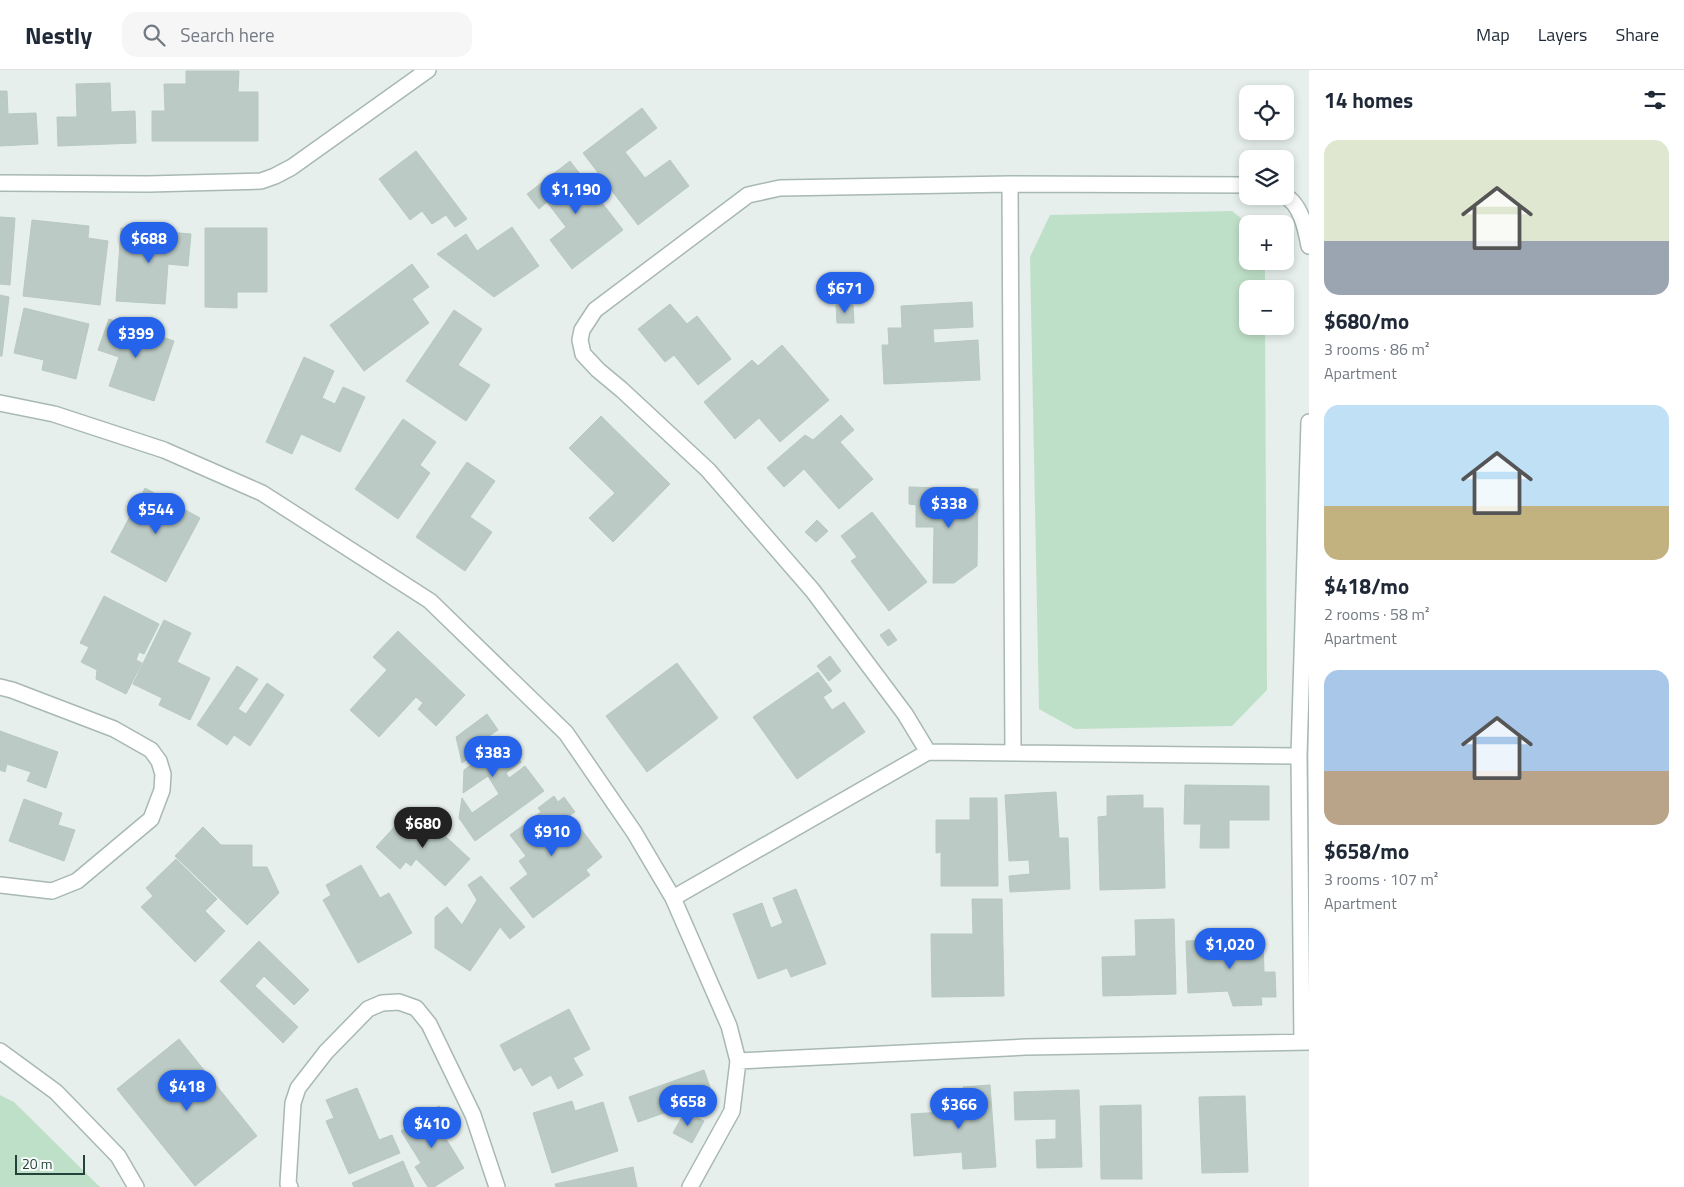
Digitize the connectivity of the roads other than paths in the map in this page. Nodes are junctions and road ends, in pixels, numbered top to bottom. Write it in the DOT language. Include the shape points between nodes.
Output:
graph roads {
  1 [pos="428,70"];
  2 [pos="0,184"];
  3 [pos="1010,184"];
  4 [pos="1239,185"];
  5 [pos="1294,204"];
  6 [pos="1309,246"];
  7 [pos="0,403"];
  8 [pos="1309,422"];
  9 [pos="0,687"];
  10 [pos="928,752"];
  11 [pos="1013,753"];
  12 [pos="1299,756"];
  13 [pos="0,885"];
  14 [pos="673,898"];
  15 [pos="1306,1042"];
  16 [pos="0,1051"];
  17 [pos="738,1061"];
  18 [pos="286,1186"];
  19 [pos="136,1187"];
  20 [pos="497,1187"];
  21 [pos="690,1187"];
  1 -- 2 [label="street" via="292,167 261,181"];
  3 -- 4 [label="street"];
  3 -- 10 [label="street" via="780,188 748,195 595,310 582,330 580,340 583,354 708,470 813,591 905,714"];
  3 -- 11 [label="street"];
  5 -- 6 [label="street" via="1306,224"];
  7 -- 14 [label="street" via="54,414 164,450 262,493 430,601 566,733 634,832"];
  8 -- 12 [label="street"];
  9 -- 13 [label="street" via="114,729 152,750 163,774 162,790 151,819 77,881 52,891"];
  10 -- 11 [label="street"];
  10 -- 14 [label="street"];
  11 -- 12 [label="street"];
  12 -- 15 [label="street"];
  14 -- 17 [label="street" via="729,1026"];
  15 -- 17 [label="street" via="1026,1047"];
  16 -- 19 [label="street" via="56,1092 118,1156"];
  17 -- 21 [label="street" via="732,1111"];
  18 -- 20 [label="street" via="293,1103 298,1088 326,1052 368,1009 382,1003 399,1002 416,1008 429,1024 473,1115"];
}
